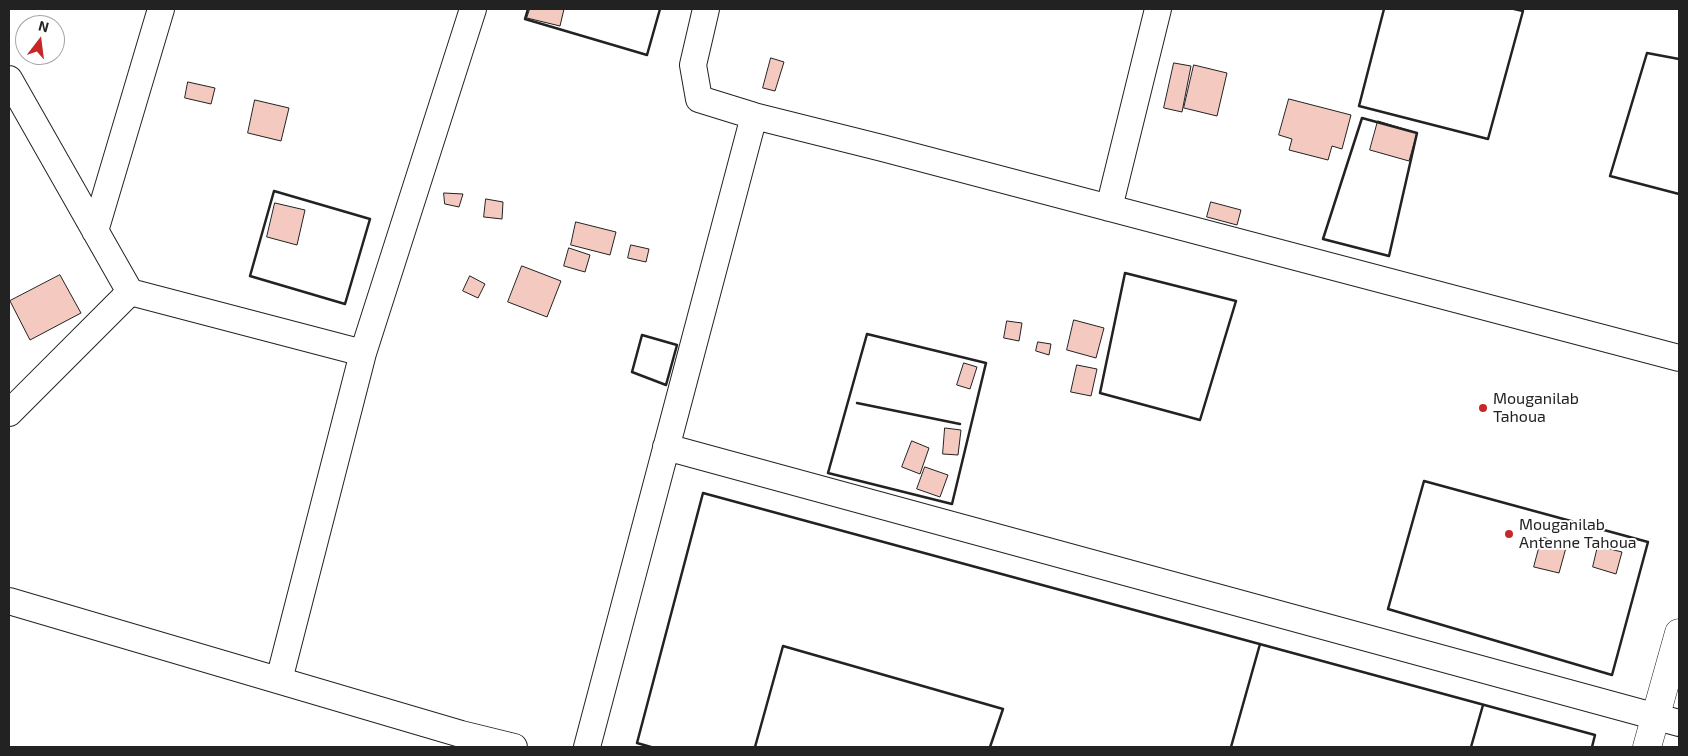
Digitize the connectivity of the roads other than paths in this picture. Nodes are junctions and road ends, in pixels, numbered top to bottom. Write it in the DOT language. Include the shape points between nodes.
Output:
graph roads {
  1 [pos="161,9"];
  2 [pos="473,9"];
  3 [pos="706,9"];
  4 [pos="1158,9"];
  5 [pos="9,78"];
  6 [pos="754,116"];
  7 [pos="1109,208"];
  8 [pos="95,231"];
  9 [pos="130,292"];
  10 [pos="363,353"];
  11 [pos="1679,358"];
  12 [pos="9,413"];
  13 [pos="666,447"];
  14 [pos="9,601"];
  15 [pos="1679,633"];
  16 [pos="279,680"];
  17 [pos="1667,720"];
  18 [pos="460,741"];
  19 [pos="514,747"];
  20 [pos="587,747"];
  21 [pos="1647,747"];
  1 -- 8 [label="street"];
  2 -- 10 [label="street"];
  3 -- 6 [label="street" via="693,64 698,100"];
  4 -- 7 [label="street"];
  5 -- 8 [label="street"];
  6 -- 7 [label="street"];
  6 -- 13 [label="street"];
  7 -- 11 [label="street"];
  8 -- 9 [label="street"];
  9 -- 10 [label="street"];
  9 -- 12 [label="street"];
  10 -- 16 [label="street"];
  13 -- 17 [label="street"];
  13 -- 20 [label="street"];
  14 -- 16 [label="street"];
  15 -- 17 [label="street"];
  16 -- 18 [label="street"];
  17 -- 21 [label="street"];
  18 -- 19 [label="street"];
}
